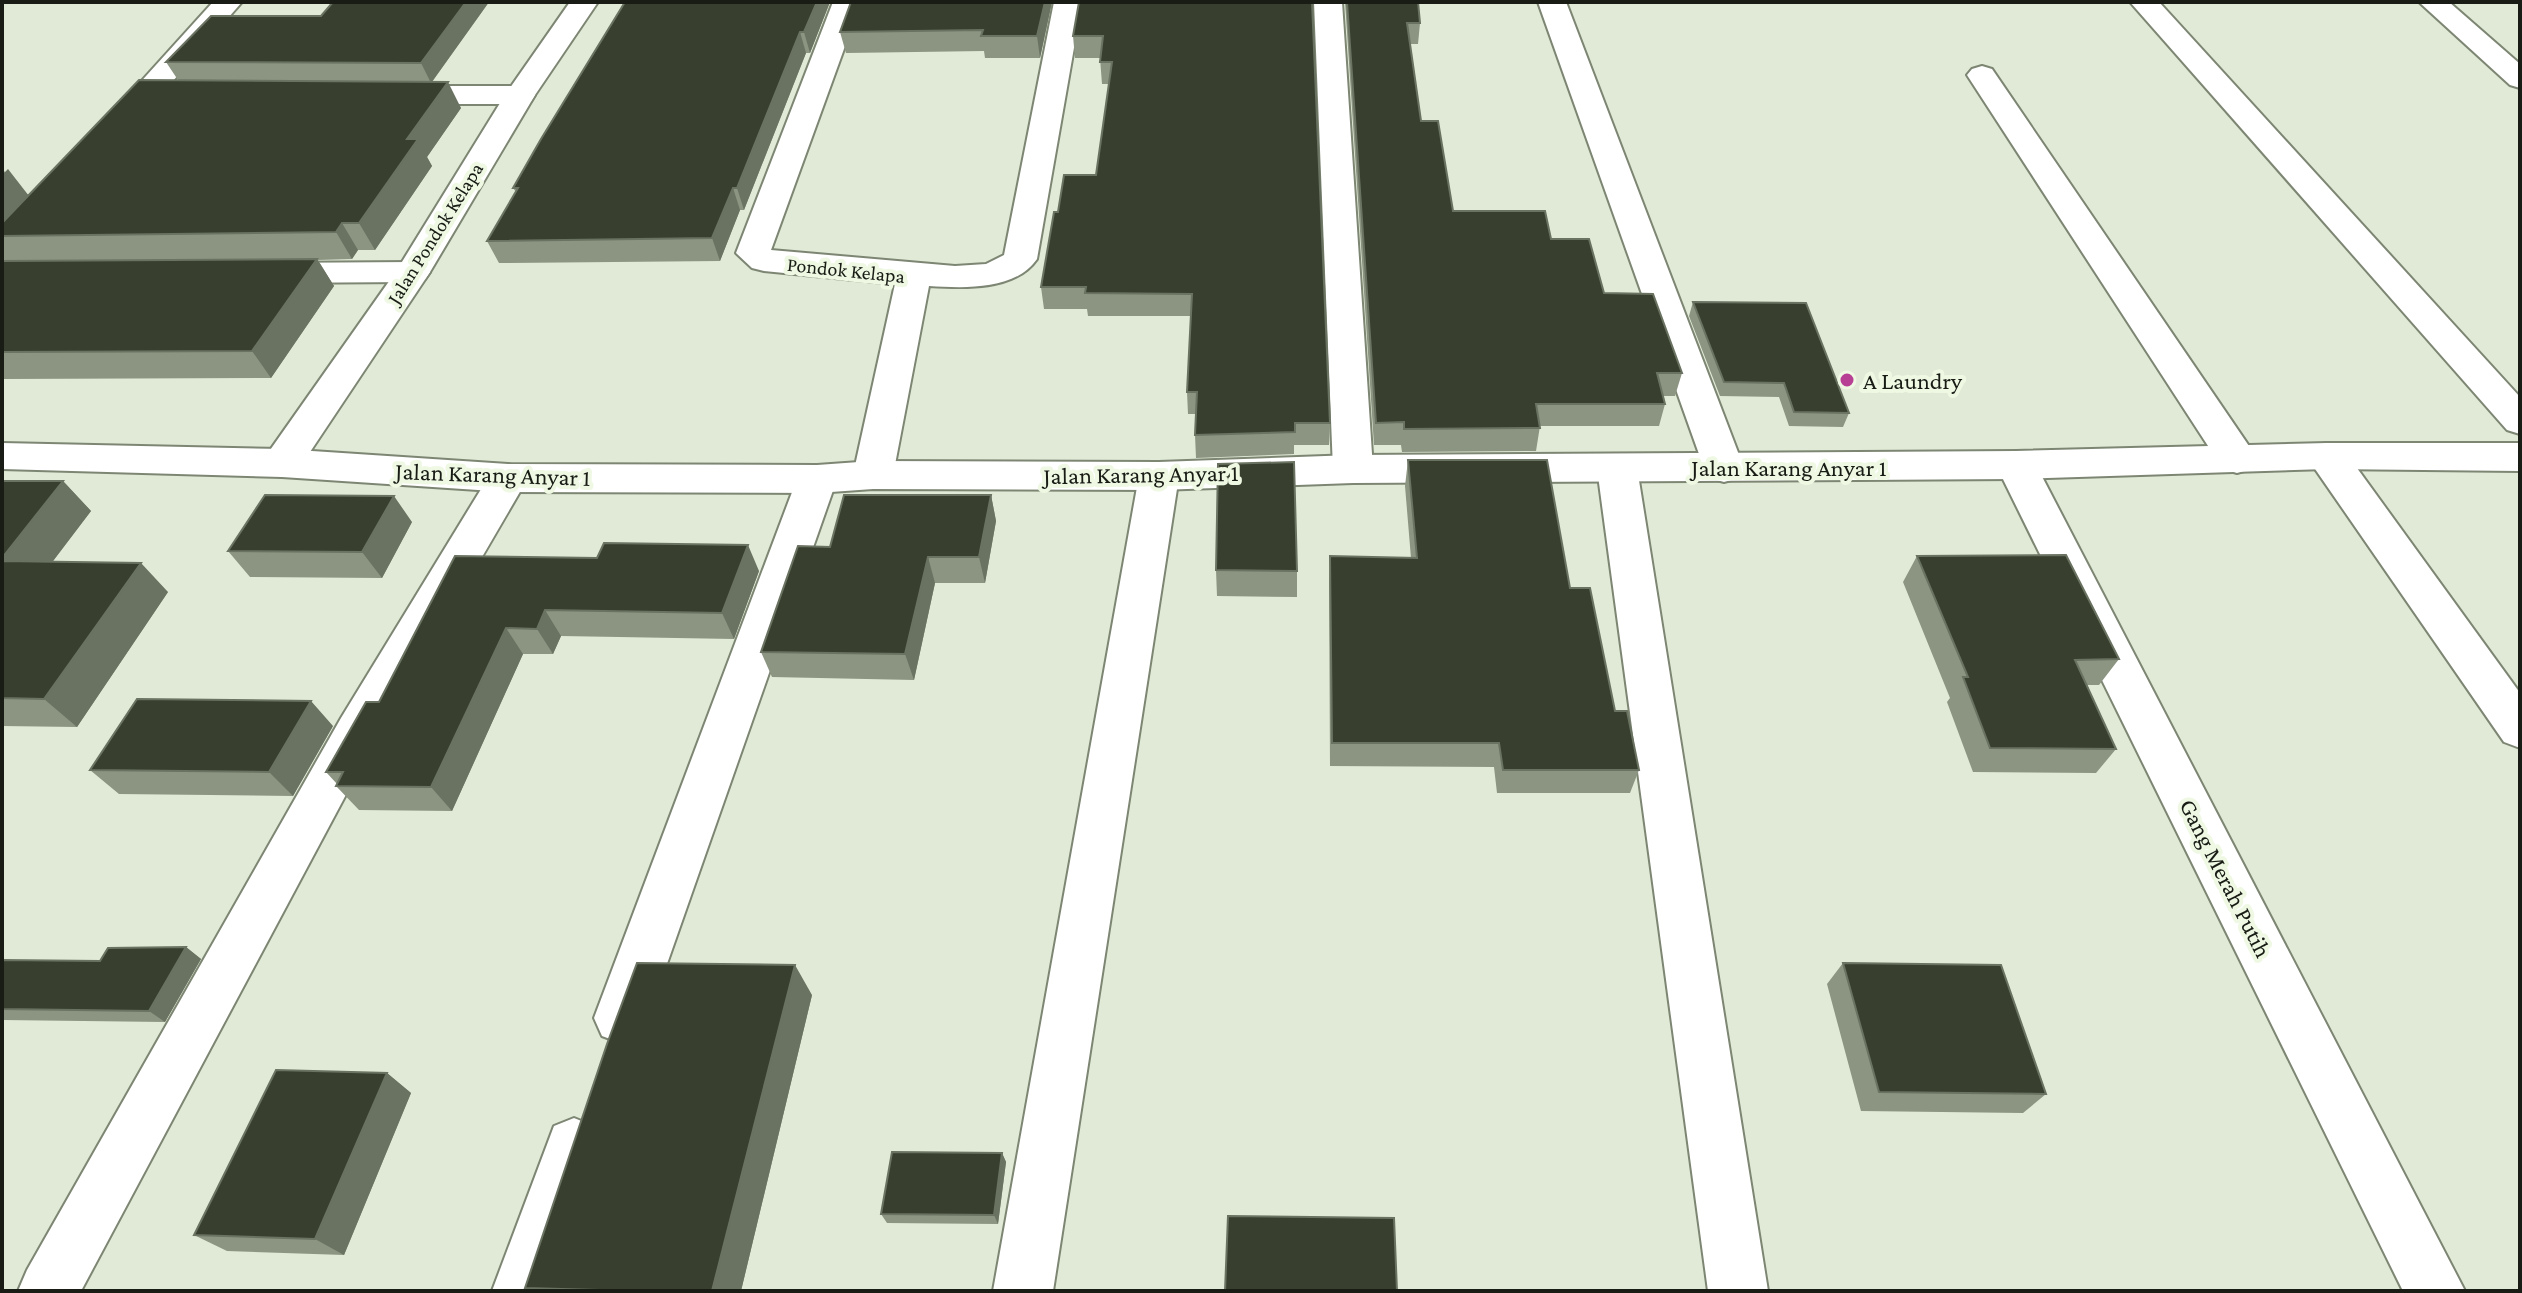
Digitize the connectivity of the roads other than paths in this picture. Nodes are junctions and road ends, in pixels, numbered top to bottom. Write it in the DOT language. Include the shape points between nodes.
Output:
graph roads {
  1 [pos="228,2"];
  2 [pos="584,2"];
  3 [pos="847,2"];
  4 [pos="1068,2"];
  5 [pos="1328,2"];
  6 [pos="1552,2"];
  7 [pos="2144,2"];
  8 [pos="2433,2"];
  9 [pos="1982,75"];
  10 [pos="2520,79"];
  11 [pos="145,94"];
  12 [pos="176,94"];
  13 [pos="363,95"];
  14 [pos="520,95"];
  15 [pos="97,148"];
  16 [pos="413,272"];
  17 [pos="239,273"];
  18 [pos="914,275"];
  19 [pos="2520,421"];
  20 [pos="2,456"];
  21 [pos="2327,456"];
  22 [pos="2520,457"];
  23 [pos="2237,459"];
  24 [pos="282,463"];
  25 [pos="2016,465"];
  26 [pos="1617,468"];
  27 [pos="1724,468"];
  28 [pos="1353,469"];
  29 [pos="873,475"];
  30 [pos="1159,476"];
  31 [pos="508,478"];
  32 [pos="817,479"];
  33 [pos="2520,729"];
  34 [pos="48,1291"];
  35 [pos="522,1291"];
  36 [pos="1023,1291"];
  37 [pos="1738,1291"];
  38 [pos="2435,1291"];
  1 -- 11 [label="street"];
  2 -- 14 [label="street, Jalan Pondok Kelapa"];
  3 -- 18 [label="street, Pondok Kelapa" via="753,253 764,261"];
  4 -- 18 [label="street" via="1020,259 985,276"];
  5 -- 28 [label="street"];
  6 -- 27 [label="street"];
  7 -- 19 [label="street"];
  8 -- 10 [label="street"];
  9 -- 23 [label="street"];
  11 -- 12 [label="street"];
  11 -- 15 [label="street"];
  13 -- 14 [label="street"];
  14 -- 16 [label="street, Jalan Pondok Kelapa"];
  16 -- 17 [label="street"];
  16 -- 24 [label="street, Jalan Pondok Kelapa"];
  18 -- 29 [label="street, Pondok Kelapa"];
  20 -- 24 [label="street, Jalan Karang Anyar 1"];
  21 -- 22 [label="street, Jalan Karang Anyar 1"];
  21 -- 23 [label="street, Jalan Karang Anyar 1"];
  21 -- 33 [label="street"];
  23 -- 25 [label="street, Jalan Karang Anyar 1"];
  24 -- 31 [label="street, Jalan Karang Anyar 1"];
  25 -- 27 [label="street, Jalan Karang Anyar 1"];
  25 -- 38 [label="street, Gang Merah Putih"];
  26 -- 27 [label="street, Jalan Karang Anyar 1"];
  26 -- 28 [label="street, Jalan Karang Anyar 1"];
  26 -- 37 [label="street"];
  28 -- 30 [label="street, Jalan Karang Anyar 1"];
  29 -- 30 [label="street, Jalan Karang Anyar 1"];
  29 -- 32 [label="street, Jalan Karang Anyar 1"];
  30 -- 36 [label="street"];
  31 -- 32 [label="street, Jalan Karang Anyar 1"];
  31 -- 34 [label="street" via="357,731"];
  32 -- 35 [label="street"];
}
